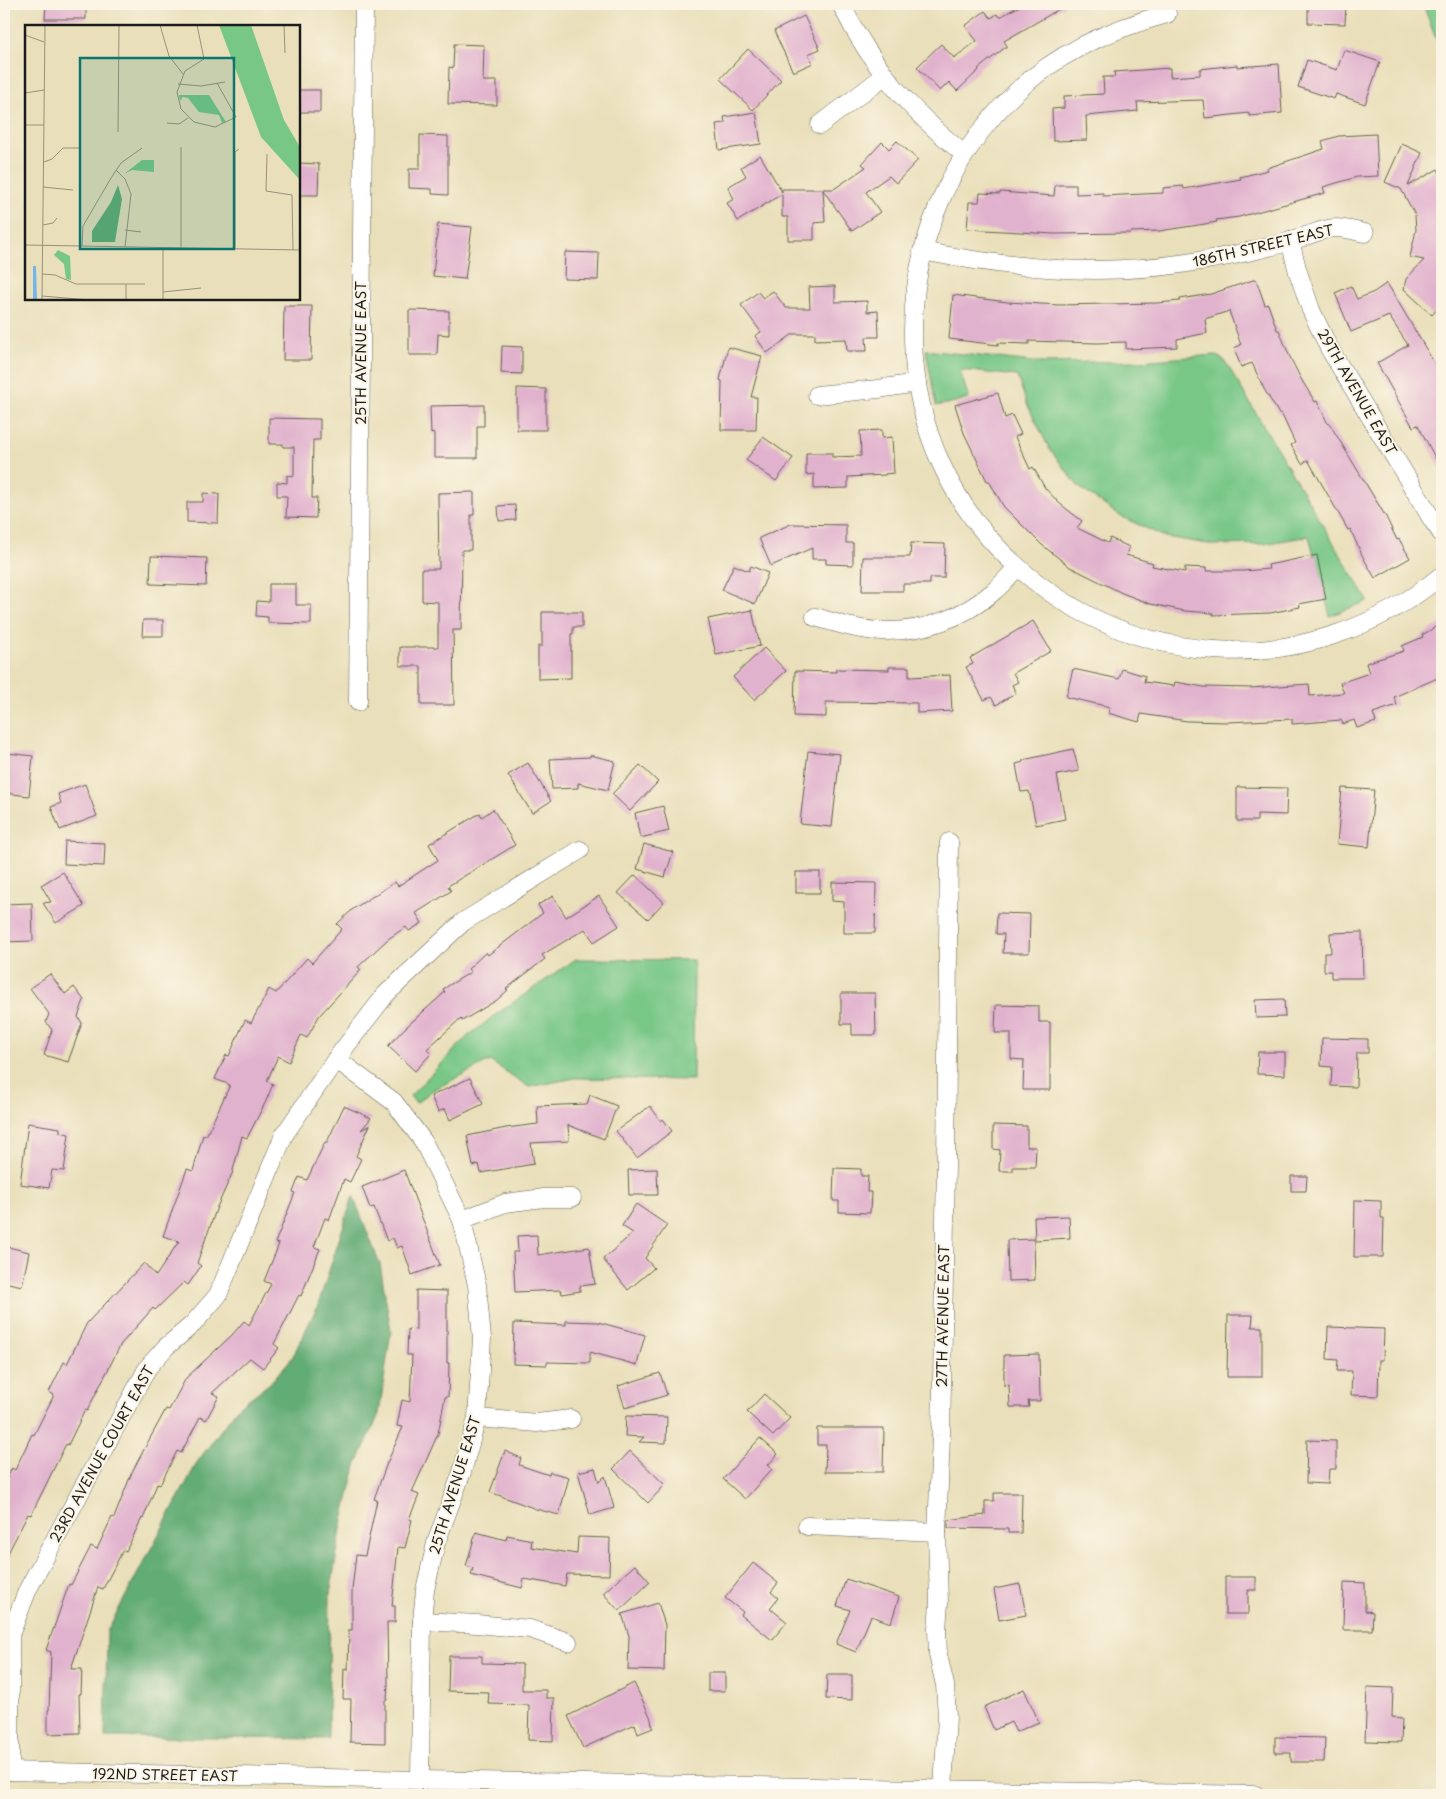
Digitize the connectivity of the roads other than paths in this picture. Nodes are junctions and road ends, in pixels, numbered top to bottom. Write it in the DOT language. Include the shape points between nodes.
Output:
graph roads {
  1 [pos="364,4"];
  2 [pos="841,4"];
  3 [pos="1166,9"];
  4 [pos="884,76"];
  5 [pos="820,125"];
  6 [pos="964,154"];
  7 [pos="1365,233"];
  8 [pos="1290,241"];
  9 [pos="922,251"];
  10 [pos="917,383"];
  11 [pos="818,395"];
  12 [pos="1442,534"];
  13 [pos="1018,567"];
  14 [pos="1442,575"];
  15 [pos="815,617"];
  16 [pos="358,702"];
  17 [pos="949,842"];
  18 [pos="580,850"];
  19 [pos="336,1059"];
  20 [pos="572,1198"];
  21 [pos="462,1220"];
  22 [pos="477,1418"];
  23 [pos="571,1419"];
  24 [pos="807,1526"];
  25 [pos="937,1532"];
  26 [pos="422,1621"];
  27 [pos="568,1642"];
  28 [pos="7,1771"];
  29 [pos="420,1780"];
  30 [pos="943,1790"];
  31 [pos="780,1791"];
  32 [pos="1256,1795"];
  1 -- 16 [label="street, 25TH AVENUE EAST"];
  2 -- 4 [label="street"];
  3 -- 6 [label="street" via="1103,35 1040,72 988,122"];
  4 -- 5 [label="street"];
  4 -- 6 [label="street" via="930,127"];
  6 -- 9 [label="street" via="947,183"];
  7 -- 8 [label="street, 186TH STREET EAST" via="1334,228"];
  8 -- 9 [label="street, 186TH STREET EAST" via="1184,264 1088,270 973,261"];
  8 -- 12 [label="street, 29TH AVENUE EAST" via="1311,310 1329,348"];
  9 -- 10 [label="street" via="912,324"];
  10 -- 11 [label="street"];
  10 -- 13 [label="street" via="930,432 949,478 983,530"];
  13 -- 14 [label="street" via="1069,605 1130,634 1196,649 1229,651 1302,644 1345,632 1401,605"];
  13 -- 15 [label="street" via="977,605 932,625 883,631"];
  17 -- 25 [label="street, 27TH AVENUE EAST" via="946,1166"];
  18 -- 19 [label="street, 23RD AVENUE COURT EAST" via="463,922 386,994"];
  19 -- 21 [label="street, 25TH AVENUE EAST" via="394,1102 423,1141"];
  19 -- 28 [label="street, 23RD AVENUE COURT EAST" via="284,1135 218,1295 148,1367 28,1589 10,1635"];
  20 -- 21 [label="street" via="505,1203"];
  21 -- 22 [label="street, 25TH AVENUE EAST" via="477,1285 482,1338"];
  22 -- 23 [label="street" via="537,1423"];
  22 -- 26 [label="street, 25TH AVENUE EAST" via="462,1472 436,1543 425,1590"];
  24 -- 25 [label="street"];
  25 -- 30 [label="street, 27TH AVENUE EAST" via="938,1655 947,1716"];
  26 -- 27 [label="street" via="530,1629"];
  26 -- 29 [label="street, 25TH AVENUE EAST"];
  28 -- 29 [label="street, 192ND STREET EAST"];
  29 -- 31 [label="street, 192ND STREET EAST"];
  30 -- 31 [label="street, 192ND STREET EAST"];
  30 -- 32 [label="street, 192ND STREET EAST"];
}
